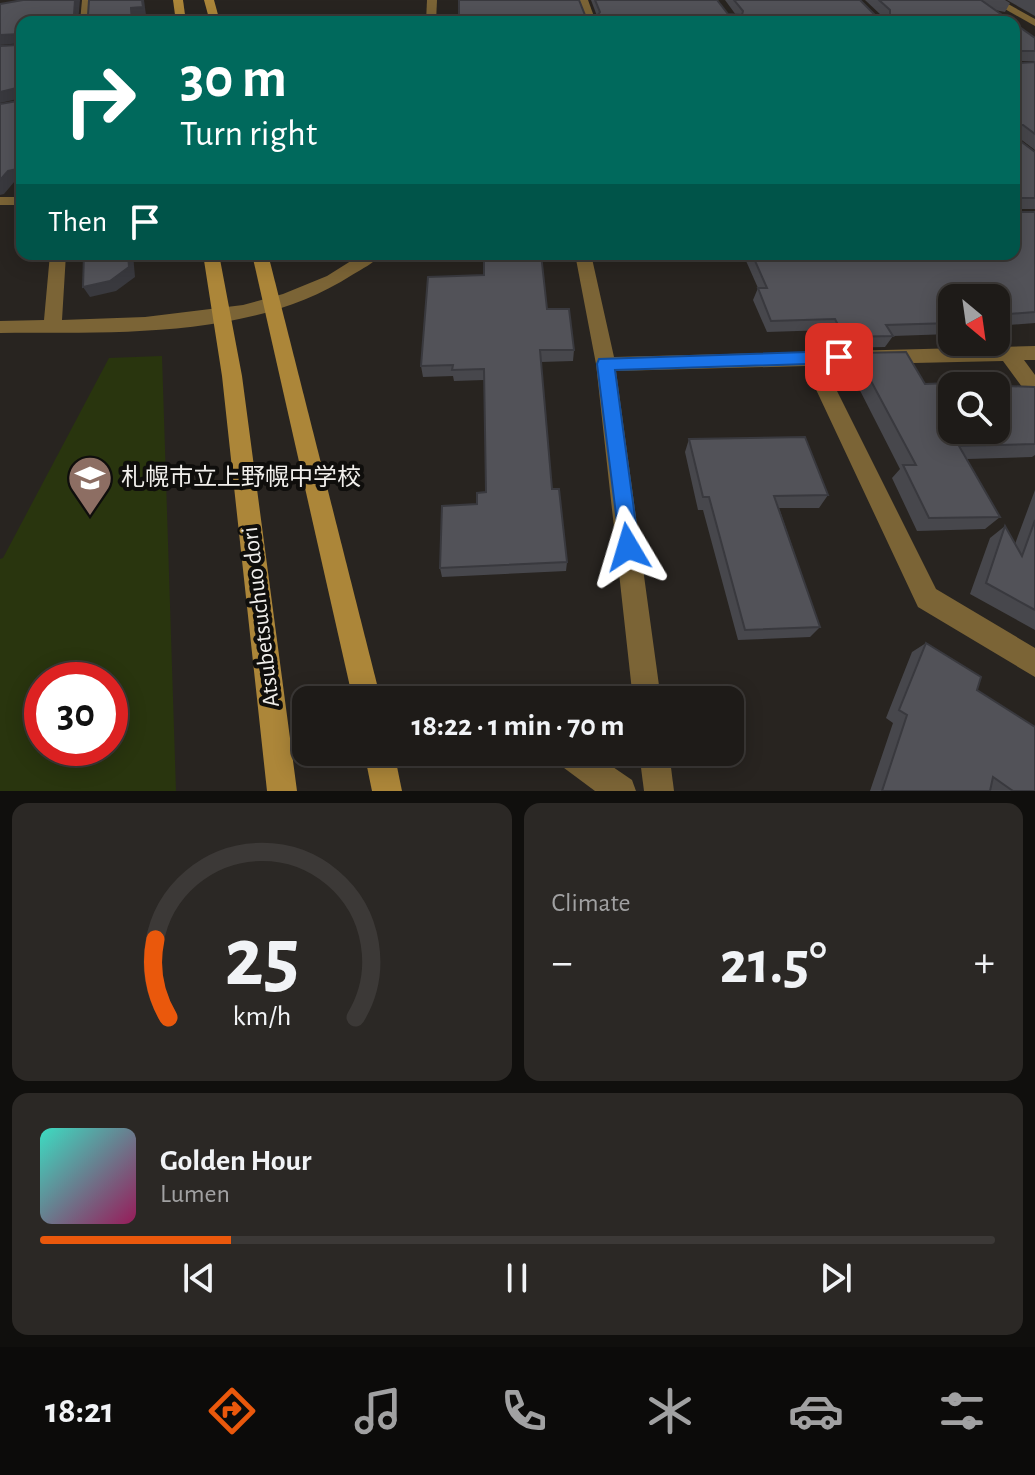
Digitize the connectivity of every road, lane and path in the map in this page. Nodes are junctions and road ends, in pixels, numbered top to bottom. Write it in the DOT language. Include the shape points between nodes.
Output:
graph roads {
  1 [pos="994,0"];
  2 [pos="1035,23"];
  3 [pos="58,260"];
  4 [pos="212,260"];
  5 [pos="261,260"];
  6 [pos="364,260"];
  7 [pos="584,260"];
  8 [pos="272,303"];
  9 [pos="220,314"];
  10 [pos="53,326"];
  11 [pos="0,327"];
  12 [pos="1010,353"];
  13 [pos="1035,353"];
  14 [pos="938,355"];
  15 [pos="1010,356"];
  16 [pos="811,358"];
  17 [pos="606,364"];
  18 [pos="1035,390"];
  19 [pos="1035,663"];
  20 [pos="364,686"];
  21 [pos="645,686"];
  22 [pos="382,766"];
  23 [pos="586,766"];
  24 [pos="656,766"];
  25 [pos="282,791"];
  26 [pos="387,791"];
  27 [pos="621,791"];
  28 [pos="659,791"];
  1 -- 2 [label="street"];
  3 -- 10 [label="street"];
  4 -- 9 [label="main road, Atsubetsuchuo dori"];
  5 -- 8 [label="main road"];
  6 -- 8 [label="street" via="327,282"];
  7 -- 17 [label="street"];
  8 -- 9 [label="street"];
  8 -- 20 [label="main road"];
  9 -- 10 [label="street"];
  9 -- 25 [label="main road, Atsubetsuchuo dori"];
  10 -- 11 [label="street"];
  12 -- 13 [label="street"];
  14 -- 16 [label="street"];
  15 -- 18 [label="street"];
  16 -- 17 [label="street"];
  16 -- 19 [label="street" via="927,598"];
  17 -- 21 [label="street"];
  22 -- 26 [label="main road"];
  23 -- 27 [label="street"];
  24 -- 28 [label="street"];
}
